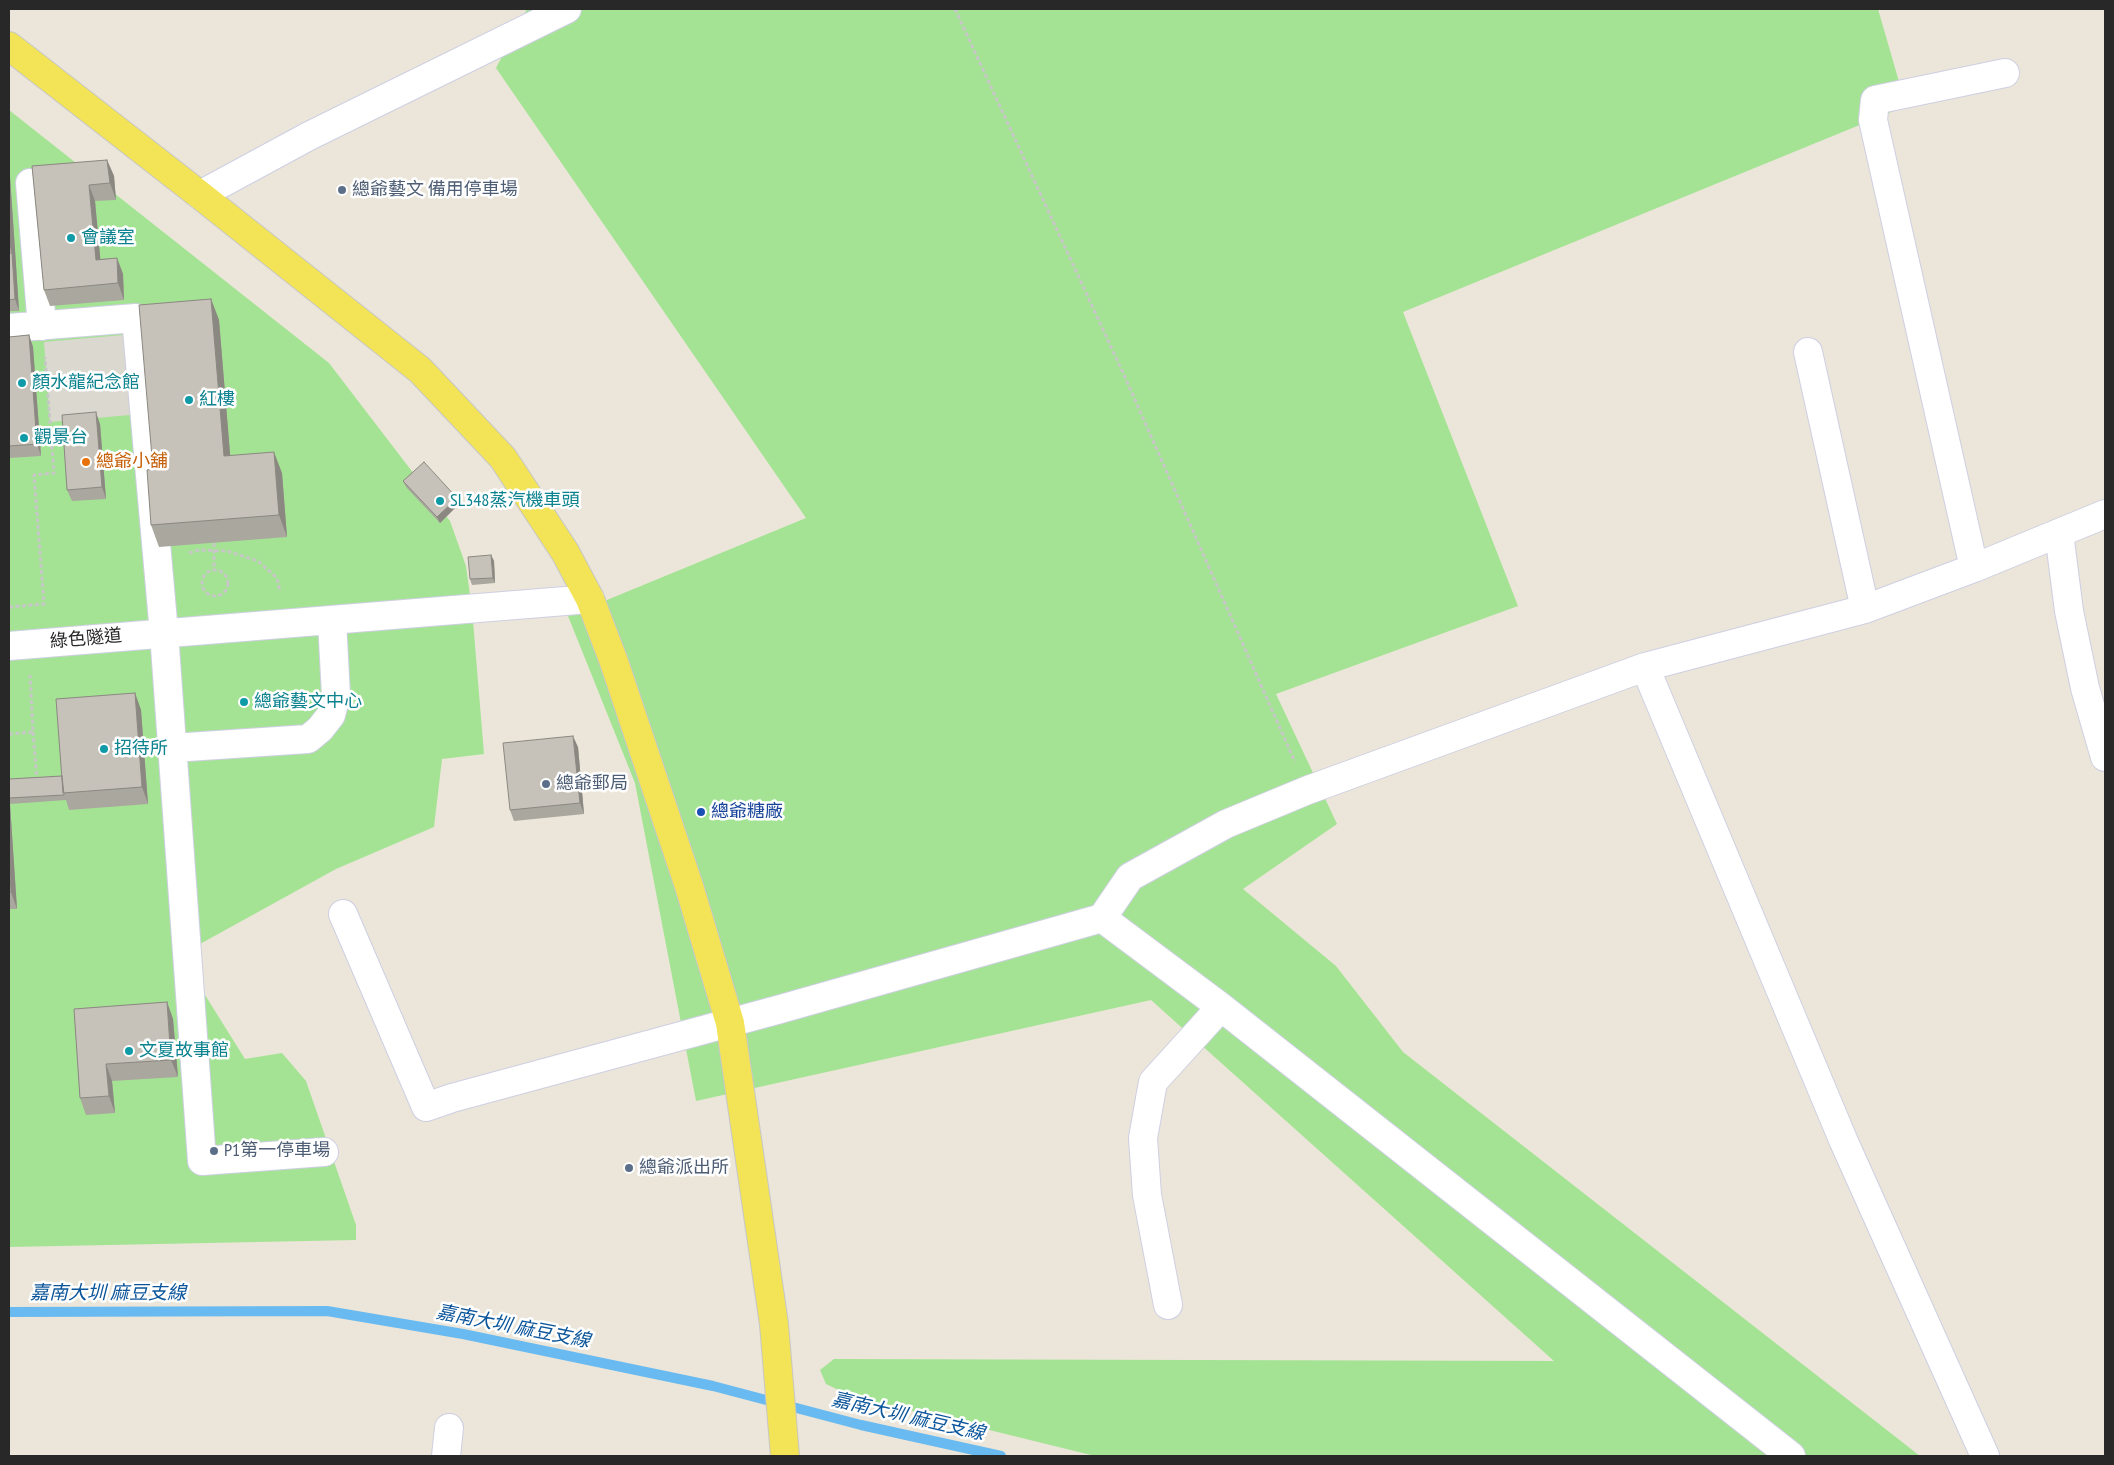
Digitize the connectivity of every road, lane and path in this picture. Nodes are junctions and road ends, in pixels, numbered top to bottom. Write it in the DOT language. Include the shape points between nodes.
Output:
graph roads {
  1 [pos="567,9"];
  2 [pos="955,9"];
  3 [pos="9,46"];
  4 [pos="2005,73"];
  5 [pos="30,183"];
  6 [pos="200,195"];
  7 [pos="42,326"];
  8 [pos="9,328"];
  9 [pos="1808,352"];
  10 [pos="2105,514"];
  11 [pos="2059,533"];
  12 [pos="214,543"];
  13 [pos="214,550"];
  14 [pos="1974,568"];
  15 [pos="214,570"];
  16 [pos="159,572"];
  17 [pos="590,600"];
  18 [pos="9,607"];
  19 [pos="1865,609"];
  20 [pos="332,620"];
  21 [pos="285,624"];
  22 [pos="164,633"];
  23 [pos="18,645"];
  24 [pos="1646,667"];
  25 [pos="34,732"];
  26 [pos="9,734"];
  27 [pos="172,748"];
  28 [pos="2105,757"];
  29 [pos="37,783"];
  30 [pos="1308,790"];
  31 [pos="343,914"];
  32 [pos="1102,918"];
  33 [pos="1221,1007"];
  34 [pos="730,1023"];
  35 [pos="324,1152"];
  36 [pos="1168,1305"];
  37 [pos="449,1428"];
  38 [pos="446,1456"];
  39 [pos="785,1456"];
  40 [pos="1791,1456"];
  41 [pos="1985,1456"];
  1 -- 6 [label="street" via="309,136"];
  2 -- 30 [label="path" via="1124,375"];
  3 -- 6 [label="main road"];
  4 -- 14 [label="street" via="1875,100 1873,120"];
  5 -- 7 [label="street"];
  6 -- 17 [label="main road" via="420,370 503,458 565,552"];
  7 -- 8 [label="street"];
  7 -- 16 [label="street" via="136,318"];
  7 -- 18 [label="path" via="54,473 34,475 44,604"];
  9 -- 19 [label="street"];
  10 -- 11 [label="street"];
  11 -- 14 [label="street"];
  11 -- 28 [label="street" via="2069,611 2085,688"];
  12 -- 13 [label="path"];
  13 -- 15 [label="path"];
  13 -- 16 [label="path" via="198,550 176,557"];
  13 -- 21 [label="path" via="226,550 258,561 277,578"];
  14 -- 19 [label="street"];
  15 -- 15 [label="path" via="203,576 202,585 206,593 219,596 226,591 228,583 222,572"];
  16 -- 22 [label="street"];
  17 -- 20 [label="street, 綠色隧道"];
  17 -- 34 [label="main road" via="683,867"];
  19 -- 24 [label="street"];
  20 -- 21 [label="street, 綠色隧道"];
  20 -- 27 [label="street" via="336,696 331,715 308,739"];
  21 -- 22 [label="street, 綠色隧道"];
  22 -- 23 [label="street, 綠色隧道"];
  22 -- 27 [label="street"];
  23 -- 25 [label="path"];
  24 -- 30 [label="street"];
  24 -- 41 [label="street" via="1844,1142"];
  25 -- 26 [label="path"];
  25 -- 29 [label="path"];
  27 -- 35 [label="street" via="202,1161"];
  30 -- 32 [label="street" via="1226,824 1130,877"];
  31 -- 34 [label="street" via="426,1107"];
  32 -- 33 [label="street"];
  32 -- 34 [label="street"];
  33 -- 36 [label="street" via="1154,1082 1143,1138 1147,1195"];
  33 -- 40 [label="street"];
  34 -- 39 [label="main road" via="774,1324"];
  37 -- 38 [label="street"];
}
